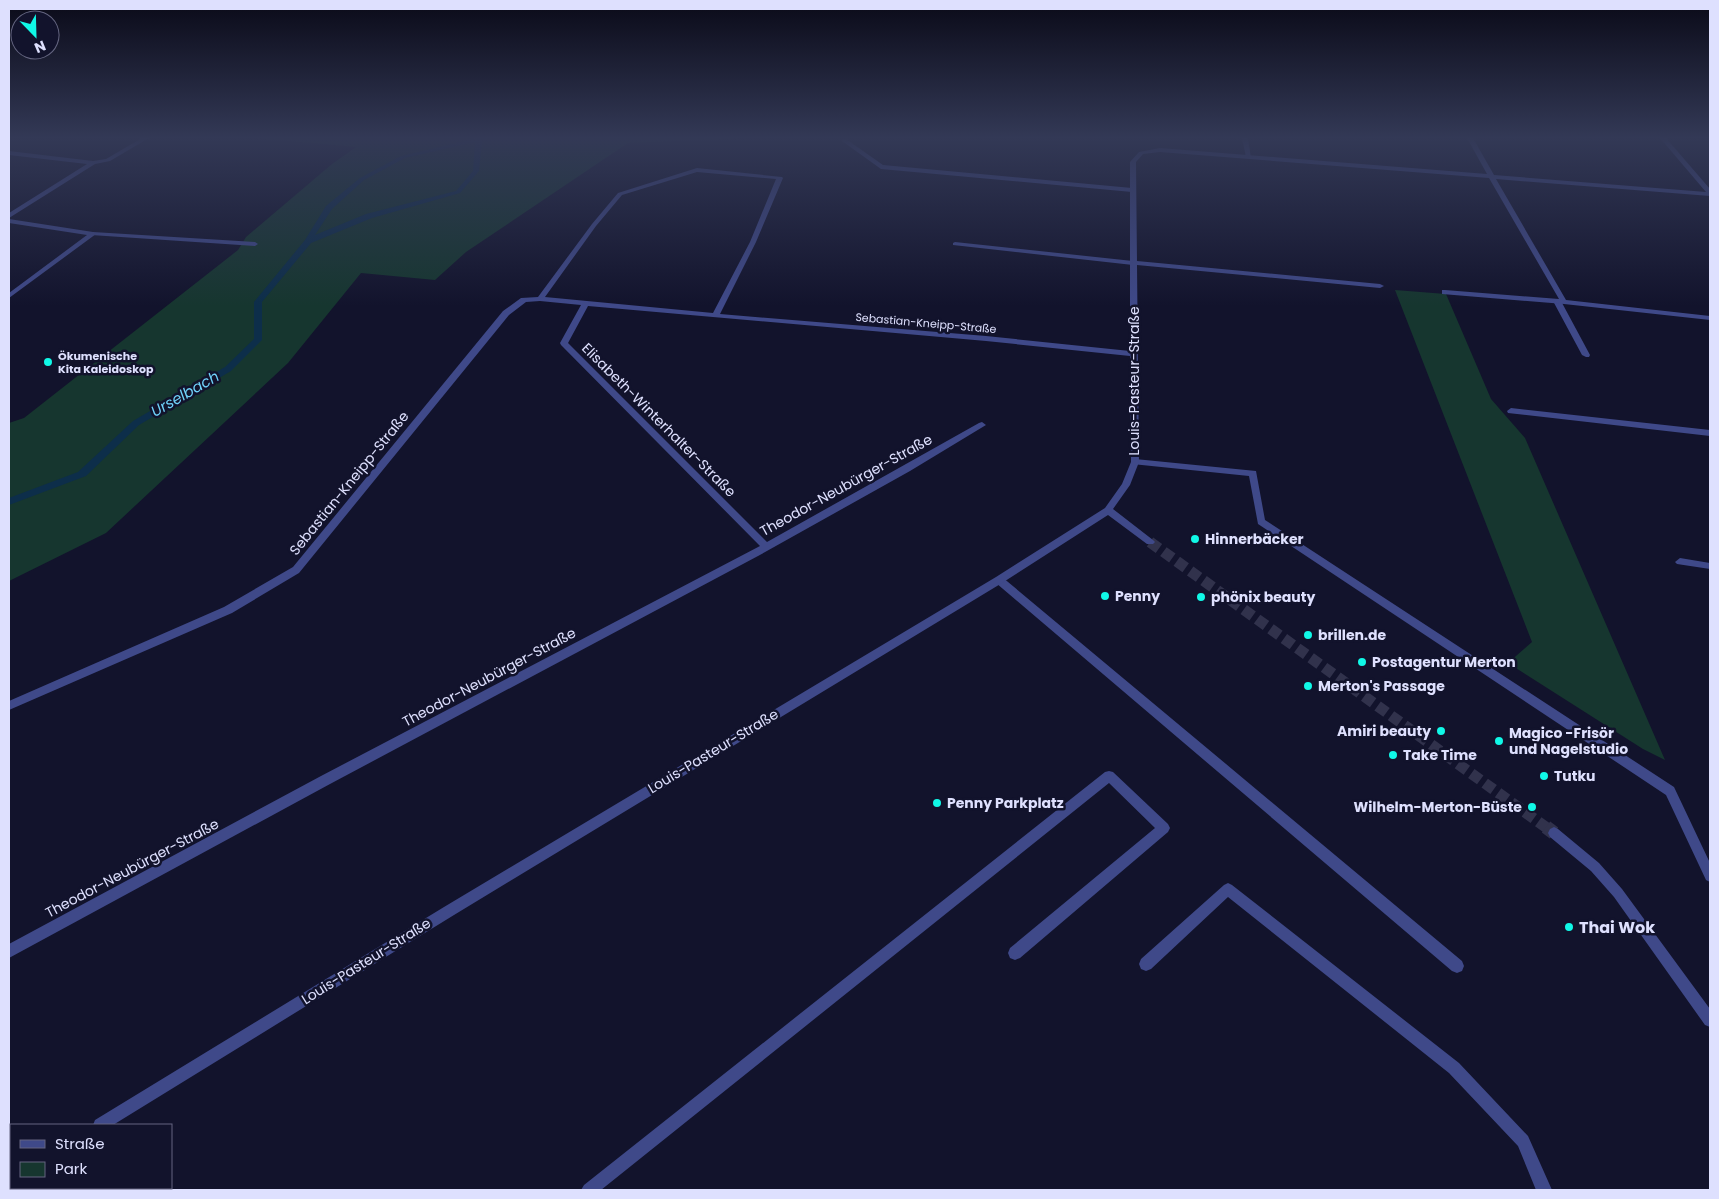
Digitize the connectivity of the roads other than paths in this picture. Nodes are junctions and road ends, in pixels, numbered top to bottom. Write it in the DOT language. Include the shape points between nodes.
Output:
graph roads {
  1 [pos="44,194"];
  2 [pos="620,194"];
  3 [pos="773,194"];
  4 [pos="1132,194"];
  5 [pos="1502,194"];
  6 [pos="9,216"];
  7 [pos="9,221"];
  8 [pos="93,234"];
  9 [pos="255,244"];
  10 [pos="954,244"];
  11 [pos="1133,263"];
  12 [pos="1380,286"];
  13 [pos="1446,292"];
  14 [pos="9,296"];
  15 [pos="540,299"];
  16 [pos="1561,302"];
  17 [pos="585,304"];
  18 [pos="715,316"];
  19 [pos="1710,318"];
  20 [pos="1135,354"];
  21 [pos="1586,355"];
  22 [pos="1511,411"];
  23 [pos="982,425"];
  24 [pos="1710,432"];
  25 [pos="1135,462"];
  26 [pos="1108,510"];
  27 [pos="1150,542"];
  28 [pos="766,548"];
  29 [pos="1680,562"];
  30 [pos="1710,566"];
  31 [pos="1000,580"];
  32 [pos="9,706"];
  33 [pos="1554,833"];
  34 [pos="1710,876"];
  35 [pos="9,951"];
  36 [pos="1015,953"];
  37 [pos="1146,964"];
  38 [pos="1457,966"];
  39 [pos="1710,1020"];
  40 [pos="102,1124"];
  41 [pos="589,1190"];
  42 [pos="1544,1190"];
  1 -- 6 [label="street"];
  2 -- 15 [label="street"];
  3 -- 18 [label="street"];
  4 -- 11 [label="street, Louis-Pasteur-Straße"];
  5 -- 16 [label="street"];
  7 -- 8 [label="street"];
  8 -- 9 [label="street"];
  8 -- 14 [label="street"];
  10 -- 11 [label="street"];
  11 -- 12 [label="street"];
  11 -- 20 [label="street, Louis-Pasteur-Straße"];
  13 -- 16 [label="street"];
  15 -- 17 [label="street, Sebastian-Kneipp-Straße"];
  15 -- 32 [label="street, Sebastian-Kneipp-Straße" via="524,300 506,313 296,570 228,610"];
  16 -- 19 [label="street"];
  16 -- 21 [label="street"];
  17 -- 18 [label="street, Sebastian-Kneipp-Straße"];
  17 -- 28 [label="street, Elisabeth-Winterhalter-Straße" via="564,343"];
  18 -- 20 [label="street, Sebastian-Kneipp-Straße"];
  20 -- 25 [label="street, Louis-Pasteur-Straße"];
  22 -- 24 [label="street"];
  23 -- 28 [label="street, Theodor-Neubürger-Straße"];
  25 -- 26 [label="street, Louis-Pasteur-Straße" via="1126,485"];
  25 -- 34 [label="street" via="1253,473 1261,522 1670,791"];
  26 -- 27 [label="street"];
  26 -- 31 [label="street, Louis-Pasteur-Straße"];
  28 -- 35 [label="street, Theodor-Neubürger-Straße"];
  29 -- 30 [label="street"];
  31 -- 38 [label="street"];
  31 -- 40 [label="street, Louis-Pasteur-Straße"];
  33 -- 39 [label="street" via="1594,867 1618,893"];
  36 -- 41 [label="street" via="1164,828 1109,776"];
  37 -- 42 [label="street" via="1228,889 1454,1068 1523,1141"];
}
